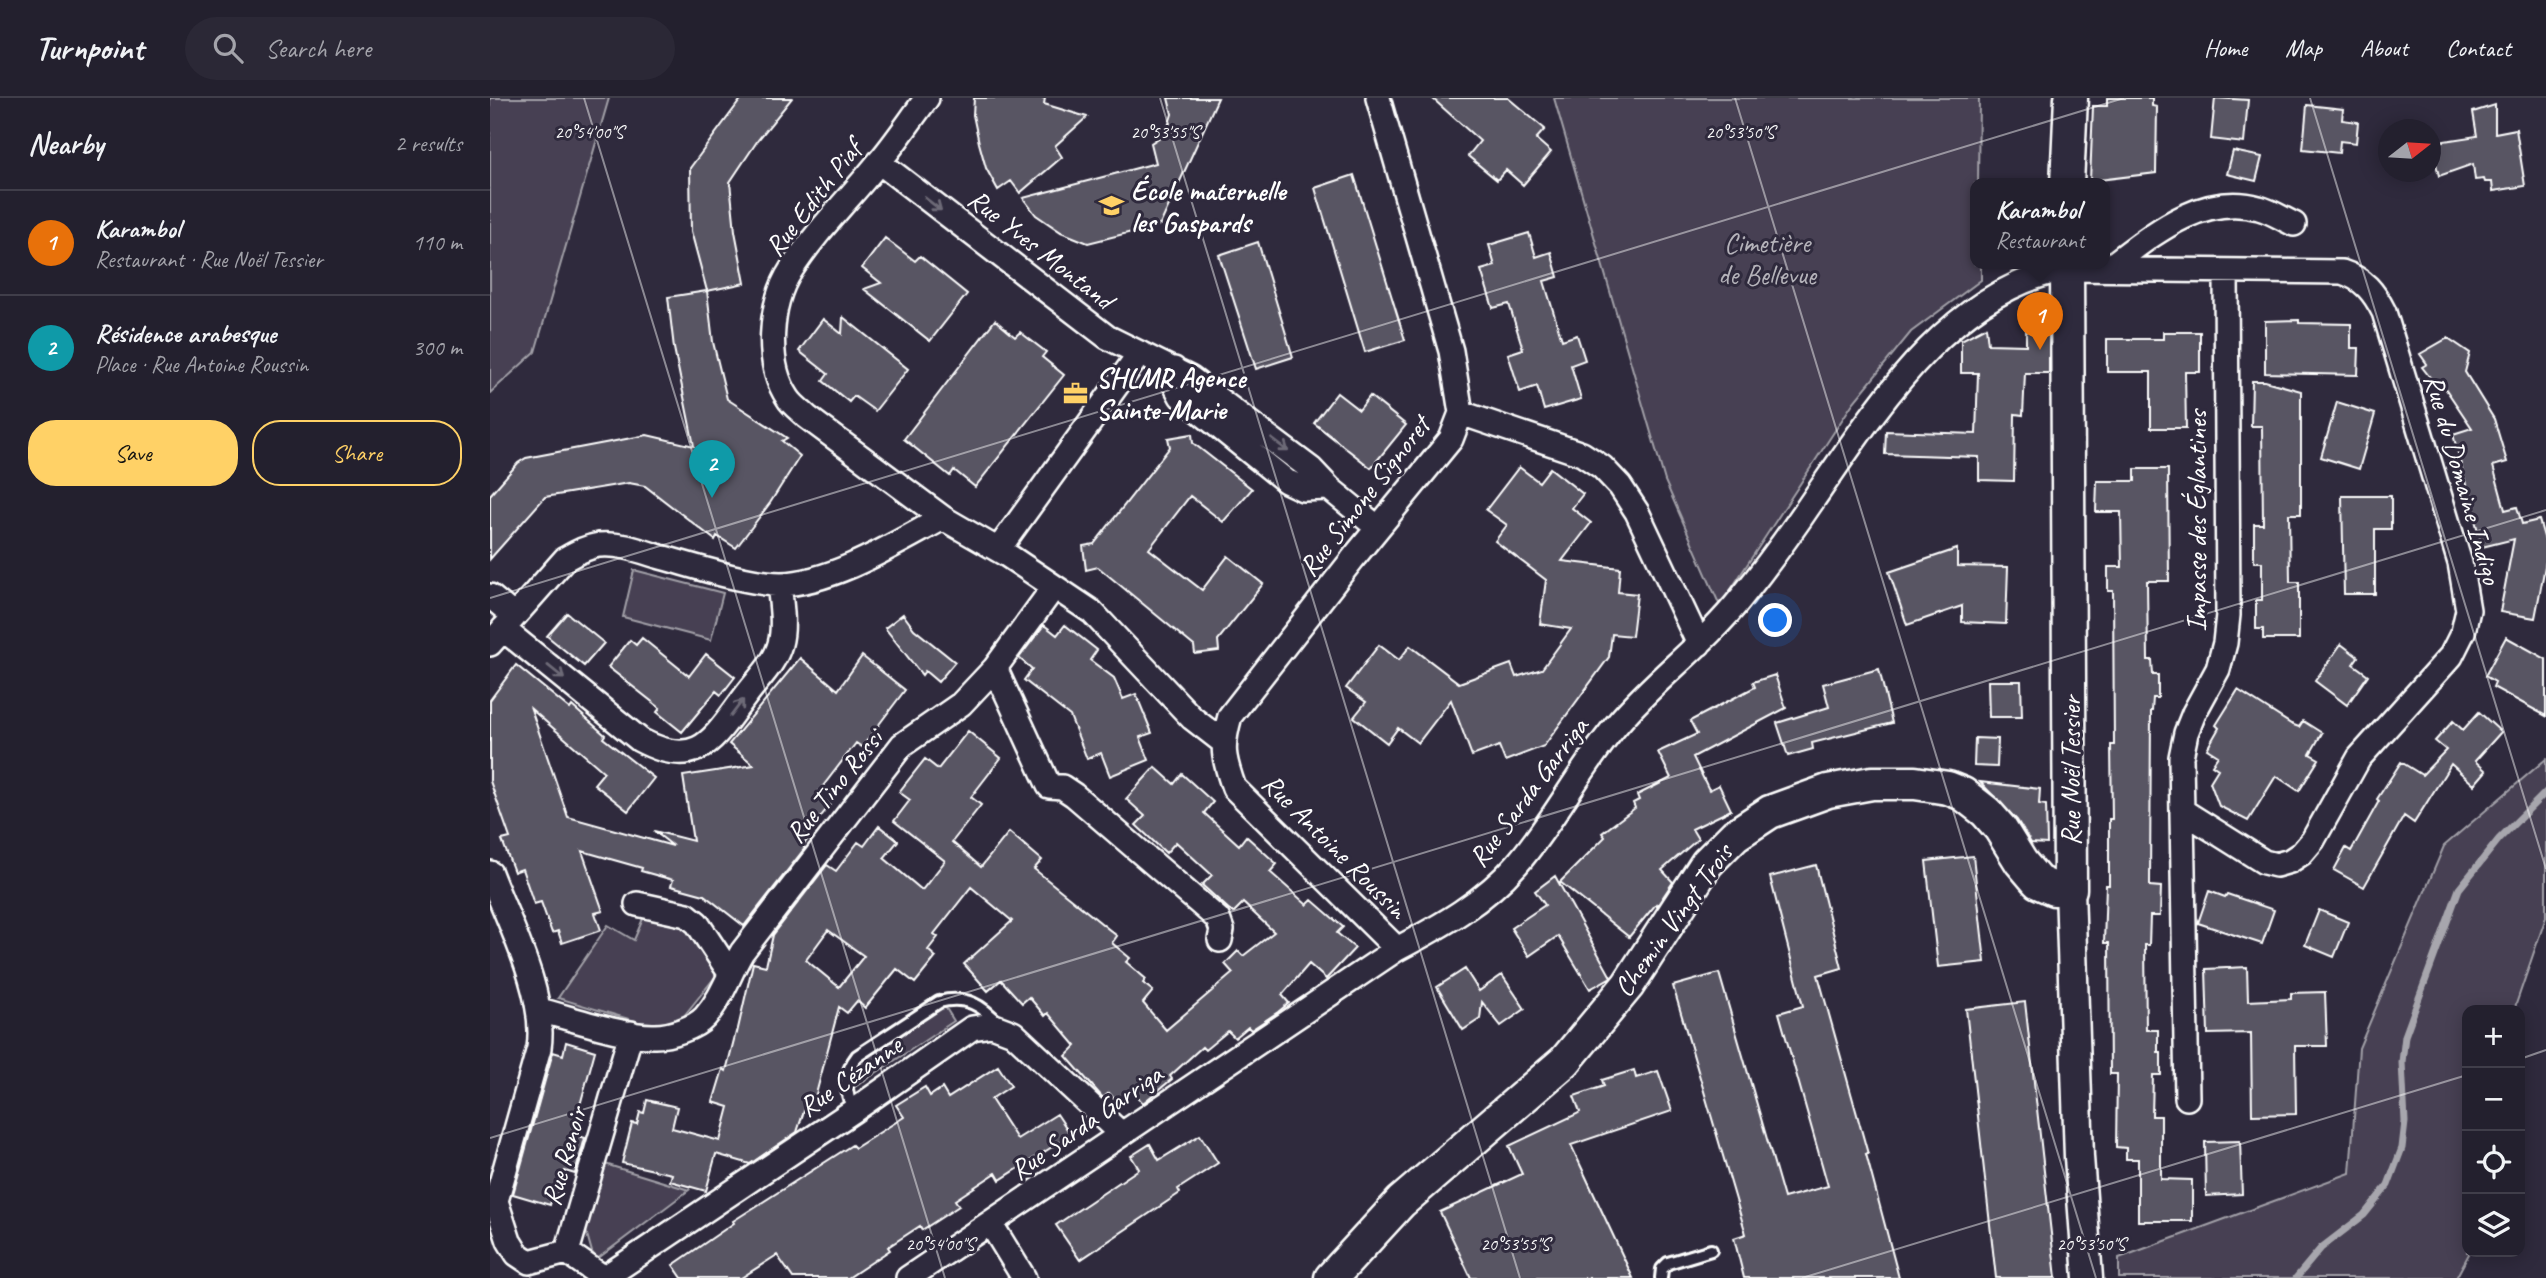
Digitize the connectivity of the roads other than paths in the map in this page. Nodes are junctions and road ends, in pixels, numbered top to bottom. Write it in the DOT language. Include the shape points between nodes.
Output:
graph roads {
  1 [pos="928,98"];
  2 [pos="1378,98"];
  3 [pos="2071,98"];
  4 [pos="879,162"];
  5 [pos="2067,178"];
  6 [pos="2294,224"];
  7 [pos="2110,267"];
  8 [pos="2110,268"];
  9 [pos="2061,269"];
  10 [pos="2067,269"];
  11 [pos="2226,272"];
  12 [pos="1140,353"];
  13 [pos="1461,413"];
  14 [pos="943,518"];
  15 [pos="1378,527"];
  16 [pos="998,550"];
  17 [pos="779,584"];
  18 [pos="1054,587"];
  19 [pos="490,596"];
  20 [pos="502,630"];
  21 [pos="1699,645"];
  22 [pos="995,668"];
  23 [pos="1223,742"];
  24 [pos="2183,811"];
  25 [pos="490,873"];
  26 [pos="2070,889"];
  27 [pos="637,904"];
  28 [pos="1220,940"];
  29 [pos="1397,949"];
  30 [pos="730,974"];
  31 [pos="539,1010"];
  32 [pos="1002,1028"];
  33 [pos="631,1033"];
  34 [pos="2188,1098"];
  35 [pos="853,1111"];
  36 [pos="1120,1133"];
  37 [pos="991,1224"];
  38 [pos="1712,1250"];
  39 [pos="567,1252"];
  40 [pos="604,1278"];
  41 [pos="908,1278"];
  42 [pos="1024,1278"];
  43 [pos="1331,1278"];
  44 [pos="1661,1278"];
  45 [pos="2088,1278"];
  1 -- 4 [label="street, Rue Edith Piaf"];
  2 -- 13 [label="street, Rue Simone Signoret" via="1451,351"];
  3 -- 5 [label="main road"];
  4 -- 12 [label="street, Rue Yves Montand, one-way" via="1107,337"];
  4 -- 14 [label="street, Rue Edith Piaf" via="789,272 776,308 772,340 776,373 788,399 807,417"];
  6 -- 7 [label="street" via="2262,208 2216,206 2173,222"];
  8 -- 11 [label="street, Rue du Domaine Indigo"];
  9 -- 21 [label="street, Rue Sarda Garriga" via="2002,291 1938,340 1875,410 1740,600"];
  10 -- 26 [label="main road, Rue Noël Tessier"];
  11 -- 24 [label="street, Impasse des Églantines" via="2228,615 2218,669 2186,733"];
  11 -- 24 [label="street, Rue du Domaine Indigo" via="2342,272 2357,277 2374,293 2384,312 2460,562 2468,610 2451,656 2359,758 2302,853 2290,861 2264,862"];
  12 -- 15 [label="street, Rue Yves Montand, one-way" via="1190,378 1311,468"];
  12 -- 16 [label="street"];
  13 -- 15 [label="street, Rue Simone Signoret" via="1451,439"];
  13 -- 21 [label="street" via="1582,454 1602,467 1637,512"];
  14 -- 16 [label="street"];
  14 -- 17 [label="street" via="831,574"];
  15 -- 23 [label="street, Rue Simone Signoret" via="1230,716"];
  16 -- 18 [label="street"];
  17 -- 20 [label="street" via="614,545 597,545 565,559"];
  20 -- 17 [label="street, one-way" via="640,740 662,752 690,752 710,742 774,659 781,642"];
  18 -- 22 [label="street, Rue Tino Rossi"];
  18 -- 23 [label="street" via="1092,612 1192,718"];
  19 -- 20 [label="street"];
  21 -- 29 [label="street, Rue Sarda Garriga" via="1619,722 1517,864 1451,921"];
  22 -- 28 [label="street" via="1049,786 1074,795 1218,919"];
  22 -- 30 [label="street, Rue Tino Rossi" via="961,704 902,745 742,952"];
  23 -- 29 [label="street, Rue Antoine Roussin" via="1234,788"];
  24 -- 34 [label="street, Impasse des Églantines"];
  25 -- 31 [label="street"];
  26 -- 43 [label="main road, Chemin Vingt Trois" via="2038,882 1986,812 1948,788 1872,783 1828,790 1770,812 1735,835 1707,863 1628,985 1565,1061 1401,1202"];
  26 -- 45 [label="street, Rue Noël Tessier"];
  27 -- 30 [label="street" via="687,915"];
  29 -- 36 [label="street, Rue Sarda Garriga"];
  30 -- 33 [label="street, Rue Tino Rossi" via="723,993 703,1020 657,1037"];
  31 -- 33 [label="street, Rue Tino Rossi"];
  31 -- 39 [label="street" via="539,1048 496,1201 517,1254 529,1262"];
  32 -- 35 [label="street, Rue Cézanne" via="972,1028"];
  32 -- 35 [label="lane" via="970,1000 939,1002 857,1056 848,1068 846,1083"];
  32 -- 36 [label="street" via="1013,1033"];
  33 -- 39 [label="street, Rue Renoir"];
  35 -- 40 [label="street, Rue Cézanne"];
  36 -- 37 [label="street, Rue Sarda Garriga"];
  37 -- 41 [label="street, Rue Sarda Garriga"];
  37 -- 42 [label="street"];
  38 -- 44 [label="lane" via="1668,1263"];
  39 -- 40 [label="street, Rue Renoir"];
}
